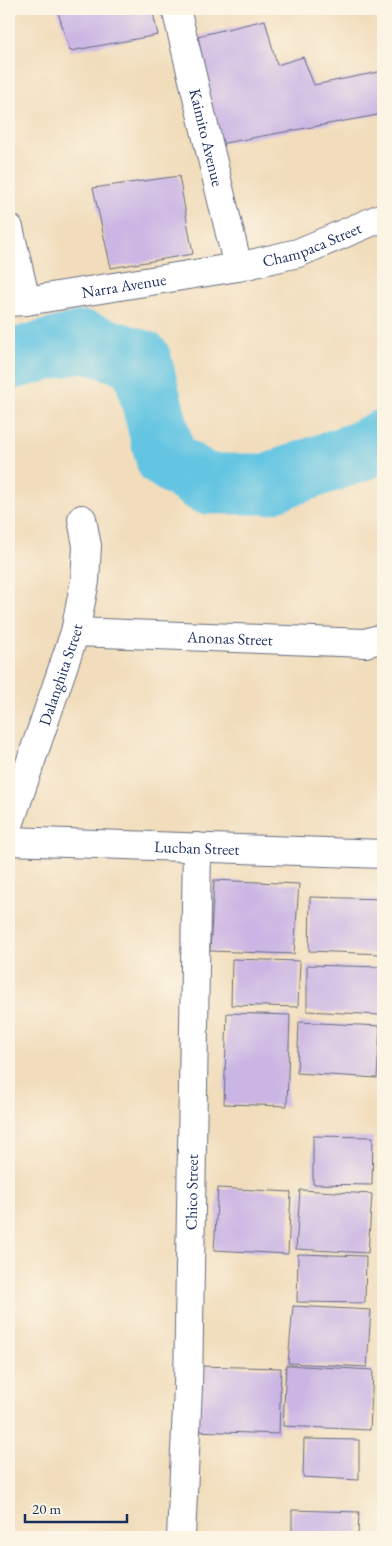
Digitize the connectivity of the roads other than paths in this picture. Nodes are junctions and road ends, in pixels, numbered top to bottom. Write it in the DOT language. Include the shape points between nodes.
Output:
graph roads {
  1 [pos="176,9"];
  2 [pos="383,217"];
  3 [pos="9,228"];
  4 [pos="238,267"];
  5 [pos="17,301"];
  6 [pos="82,519"];
  7 [pos="75,632"];
  8 [pos="383,638"];
  9 [pos="9,825"];
  10 [pos="9,840"];
  11 [pos="197,847"];
  12 [pos="383,854"];
  13 [pos="181,1537"];
  1 -- 4 [label="street, Kaimito Avenue"];
  2 -- 4 [label="street, Champaca Street" via="298,253"];
  3 -- 5 [label="street"];
  4 -- 5 [label="street, Narra Avenue"];
  6 -- 7 [label="street, Dalanghita Street" via="87,546 85,581"];
  7 -- 8 [label="street, Anonas Street" via="365,643"];
  7 -- 9 [label="street, Dalanghita Street"];
  10 -- 11 [label="street, Lucban Street"];
  11 -- 12 [label="street, Lucban Street"];
  11 -- 13 [label="street, Chico Street" via="188,1377"];
}
